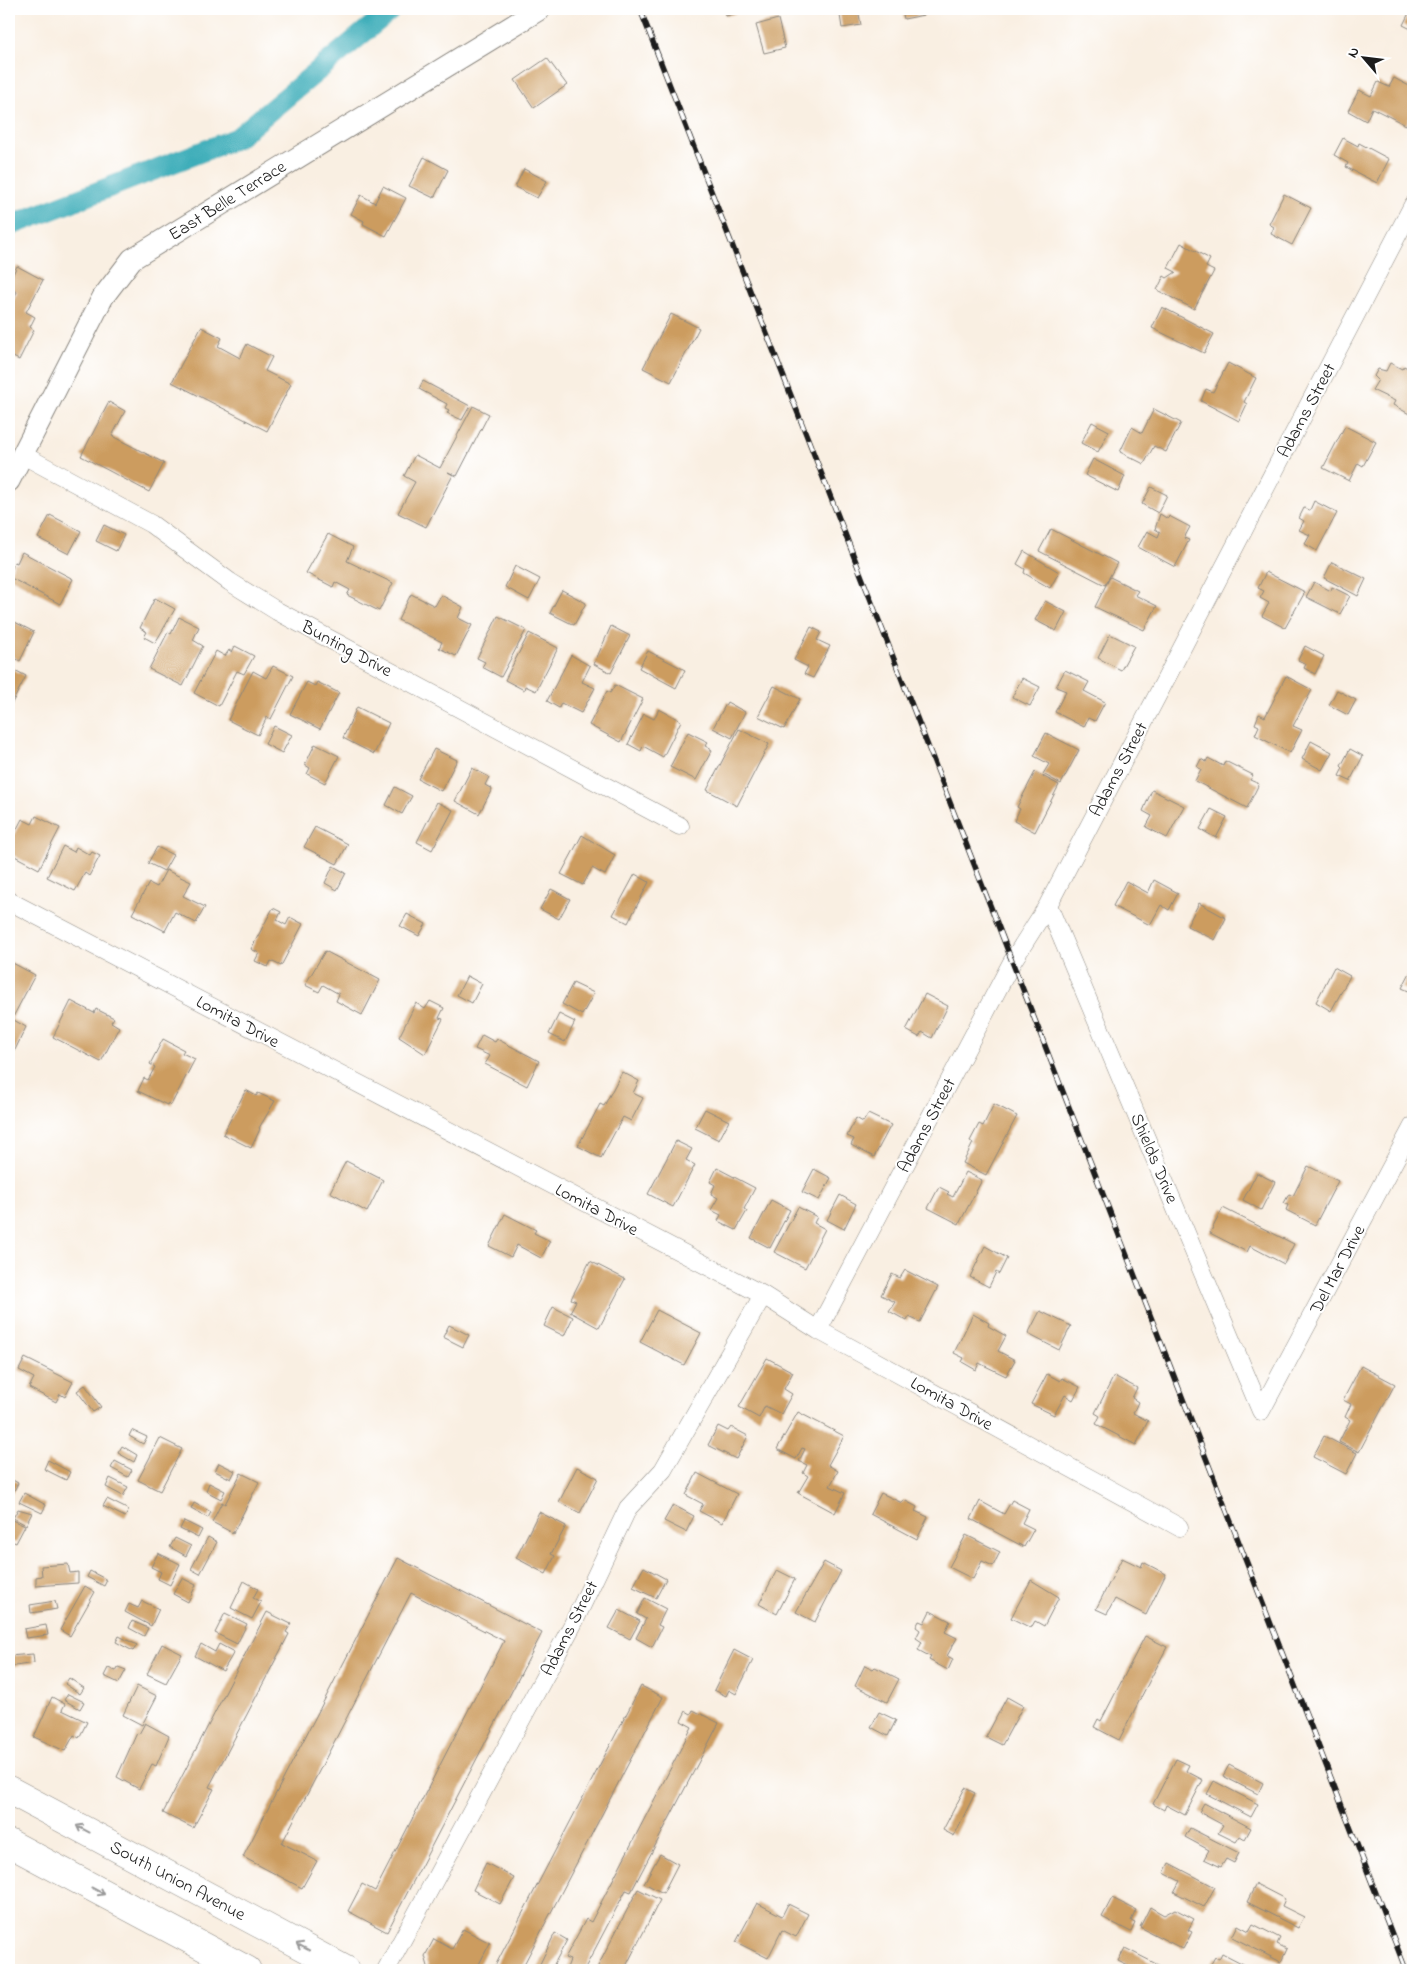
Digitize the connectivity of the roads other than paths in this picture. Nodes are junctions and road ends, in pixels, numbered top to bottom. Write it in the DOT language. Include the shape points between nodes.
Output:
graph roads {
  1 [pos="540,9"];
  2 [pos="1413,205"];
  3 [pos="23,455"];
  4 [pos="9,482"];
  5 [pos="680,826"];
  6 [pos="9,901"];
  7 [pos="1048,905"];
  8 [pos="1413,1126"];
  9 [pos="763,1295"];
  10 [pos="818,1330"];
  11 [pos="1261,1411"];
  12 [pos="1179,1527"];
  13 [pos="9,1790"];
  14 [pos="9,1843"];
  15 [pos="247,1970"];
  16 [pos="346,1970"];
  17 [pos="386,1970"];
  1 -- 3 [label="street, East Belle Terrace" via="132,259 102,297"];
  2 -- 7 [label="street, Adams Street"];
  3 -- 4 [label="street, East Belle Terrace"];
  3 -- 5 [label="street, Bunting Drive" via="151,524 230,582 277,611"];
  6 -- 9 [label="street, Lomita Drive"];
  7 -- 10 [label="street, Adams Street" via="1012,962"];
  7 -- 11 [label="street, Shields Drive"];
  8 -- 11 [label="street, Del Mar Drive"];
  9 -- 10 [label="street, Lomita Drive"];
  9 -- 17 [label="street, Adams Street" via="663,1470 628,1508 573,1624"];
  10 -- 12 [label="street, Lomita Drive"];
  16 -- 13 [label="main road, South Union Avenue, one-way"];
  14 -- 15 [label="main road, one-way"];
}
